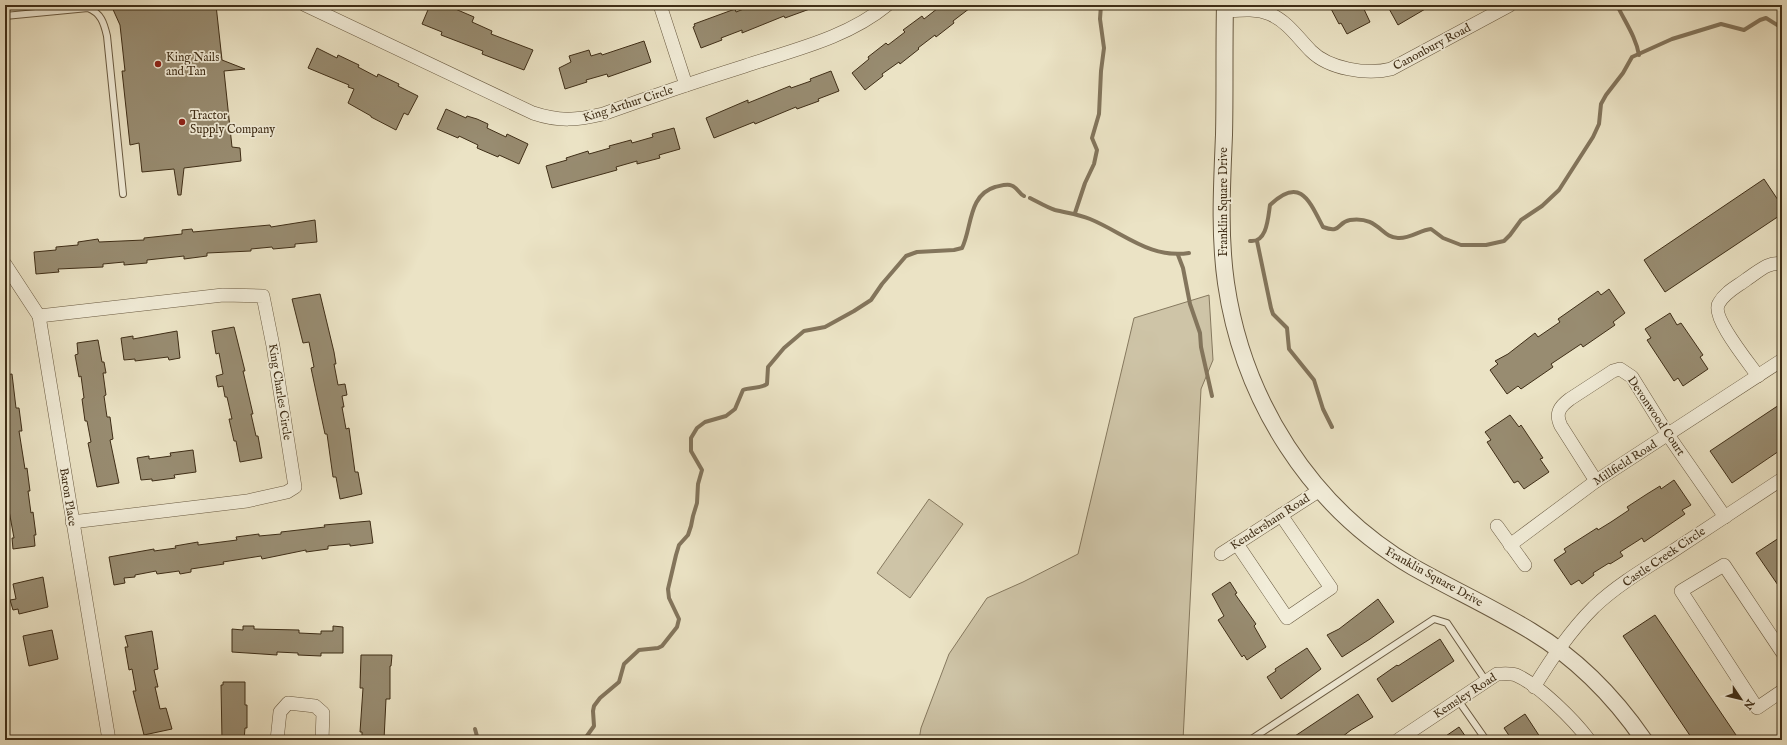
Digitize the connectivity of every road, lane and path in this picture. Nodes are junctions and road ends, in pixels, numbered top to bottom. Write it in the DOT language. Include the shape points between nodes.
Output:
graph roads {
  1 [pos="36,5"];
  2 [pos="305,5"];
  3 [pos="660,5"];
  4 [pos="887,5"];
  5 [pos="1510,5"];
  6 [pos="1225,8"];
  7 [pos="37,13"];
  8 [pos="5,16"];
  9 [pos="686,85"];
  10 [pos="123,194"];
  11 [pos="5,264"];
  12 [pos="1782,264"];
  13 [pos="39,316"];
  14 [pos="1782,360"];
  15 [pos="1758,376"];
  16 [pos="1668,435"];
  17 [pos="1782,479"];
  18 [pos="1596,481"];
  19 [pos="1320,490"];
  20 [pos="1281,515"];
  21 [pos="1725,517"];
  22 [pos="72,522"];
  23 [pos="1497,526"];
  24 [pos="1237,544"];
  25 [pos="1510,544"];
  26 [pos="1221,554"];
  27 [pos="1525,565"];
  28 [pos="1557,650"];
  29 [pos="1782,652"];
  30 [pos="1486,681"];
  31 [pos="1534,687"];
  32 [pos="1782,691"];
  33 [pos="1458,700"];
  34 [pos="1401,739"];
  35 [pos="109,740"];
  36 [pos="277,740"];
  37 [pos="322,740"];
  38 [pos="1250,740"];
  39 [pos="1486,740"];
  40 [pos="1589,740"];
  41 [pos="1644,740"];
  1 -- 7 [label="lane"];
  2 -- 9 [label="street, King Arthur Circle" via="546,118 562,120 592,117"];
  3 -- 9 [label="street"];
  4 -- 9 [label="street, King Arthur Circle" via="851,29"];
  5 -- 6 [label="street, Canonbury Road" via="1391,69 1371,73 1328,63 1270,14"];
  6 -- 19 [label="street, Franklin Square Drive" via="1221,228 1230,307 1236,334 1259,397 1289,451"];
  7 -- 8 [label="lane"];
  7 -- 10 [label="lane" via="88,8 96,11 101,18 107,36"];
  11 -- 13 [label="street, Baron Place"];
  12 -- 15 [label="street" via="1771,263 1726,294 1718,303 1717,312 1722,323"];
  13 -- 22 [label="street, Baron Place"];
  13 -- 22 [label="street, King Charles Circle" via="223,296 263,296 274,354 295,486 287,492 247,501"];
  14 -- 15 [label="street, Millfield Road"];
  15 -- 16 [label="street, Millfield Road"];
  16 -- 18 [label="street, Millfield Road"];
  16 -- 18 [label="street, Devonwood Court" via="1632,377 1624,370 1613,371 1563,404 1557,416"];
  16 -- 21 [label="street, Devonwood Court"];
  17 -- 21 [label="street, Castle Creek Circle"];
  18 -- 25 [label="street, Millfield Road"];
  19 -- 20 [label="street, Kendersham Road"];
  19 -- 28 [label="street, Franklin Square Drive" via="1345,517 1387,552 1533,632"];
  20 -- 24 [label="street, Kendersham Road"];
  20 -- 24 [label="street" via="1331,588 1287,618"];
  21 -- 28 [label="street, Castle Creek Circle" via="1607,595"];
  22 -- 35 [label="street, Baron Place"];
  23 -- 25 [label="street"];
  24 -- 26 [label="street, Kendersham Road"];
  25 -- 27 [label="street"];
  28 -- 31 [label="street, Castle Creek Circle"];
  28 -- 41 [label="street, Franklin Square Drive" via="1602,689"];
  29 -- 32 [label="street" via="1724,565 1681,591 1757,708"];
  30 -- 31 [label="street, Kemsley Road" via="1497,674 1515,675"];
  30 -- 33 [label="street, Kemsley Road"];
  30 -- 38 [label="lane" via="1447,624 1434,619"];
  31 -- 40 [label="street, Kemsley Road" via="1557,705"];
  33 -- 34 [label="street, Kemsley Road"];
  33 -- 39 [label="lane"];
  36 -- 37 [label="street" via="280,712 288,703 315,706 323,713"];
}
